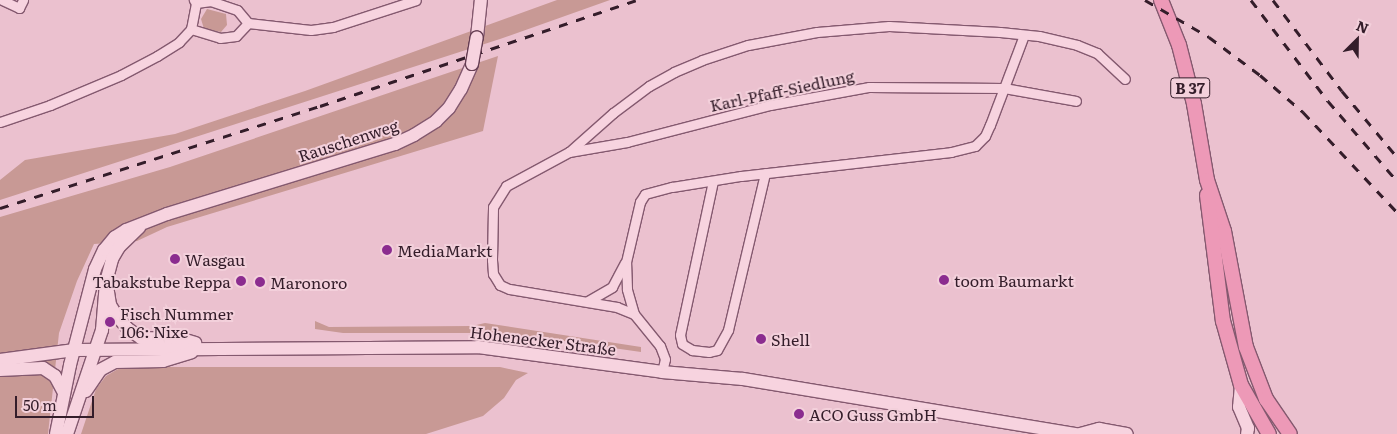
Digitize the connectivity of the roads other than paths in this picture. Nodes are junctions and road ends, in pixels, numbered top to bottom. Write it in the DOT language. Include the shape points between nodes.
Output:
graph roads {
  1 [pos="2,0"];
  2 [pos="23,0"];
  3 [pos="416,0"];
  4 [pos="481,0"];
  5 [pos="1161,0"];
  6 [pos="195,2"];
  7 [pos="248,23"];
  8 [pos="191,29"];
  9 [pos="1024,35"];
  10 [pos="1125,79"];
  11 [pos="1004,88"];
  12 [pos="1076,101"];
  13 [pos="0,122"];
  14 [pos="569,152"];
  15 [pos="765,173"];
  16 [pos="1207,180"];
  17 [pos="713,181"];
  18 [pos="140,226"];
  19 [pos="626,262"];
  20 [pos="106,282"];
  21 [pos="588,301"];
  22 [pos="634,314"];
  23 [pos="206,348"];
  24 [pos="96,349"];
  25 [pos="74,350"];
  26 [pos="0,360"];
  27 [pos="0,370"];
  28 [pos="662,372"];
  29 [pos="1241,385"];
  30 [pos="64,393"];
  31 [pos="78,402"];
  32 [pos="56,434"];
  33 [pos="67,434"];
  34 [pos="1078,434"];
  35 [pos="1127,434"];
  36 [pos="1247,434"];
  37 [pos="1269,434"];
  38 [pos="1290,434"];
  1 -- 2 [label="street" via="20,8"];
  3 -- 7 [label="street" via="333,27 311,30"];
  4 -- 18 [label="main road, Rauschenweg, bridge" via="472,64 461,89 436,121 394,144 167,214"];
  5 -- 16 [label="main road, B 37" via="1179,45 1194,104"];
  6 -- 7 [label="street" via="211,1 237,10"];
  6 -- 8 [label="street"];
  7 -- 8 [label="street" via="236,36 220,38"];
  8 -- 13 [label="street" via="179,42 120,75"];
  9 -- 10 [label="street, Karl-Pfaff-Siedlung" via="1077,45 1096,53"];
  9 -- 11 [label="street"];
  9 -- 14 [label="street, Karl-Pfaff-Siedlung" via="889,26 817,32 748,46 702,60 649,86"];
  11 -- 12 [label="street, Karl-Pfaff-Siedlung"];
  11 -- 14 [label="street, Karl-Pfaff-Siedlung" via="869,87 770,104 627,142"];
  11 -- 15 [label="street" via="985,136 975,146 951,152"];
  14 -- 21 [label="street, Karl-Pfaff-Siedlung" via="516,179 498,196 493,207 492,267 500,285 509,289"];
  15 -- 17 [label="street"];
  15 -- 17 [label="street" via="728,330 717,350 709,352 692,350 682,344 680,335"];
  16 -- 29 [label="main road, B 37" via="1211,238 1223,321"];
  16 -- 38 [label="main road, B 37" via="1224,231 1246,347 1266,399"];
  17 -- 19 [label="street" via="645,194 640,202"];
  18 -- 20 [label="main road, Rauschenweg" via="119,247"];
  18 -- 25 [label="main road, Rauschenweg" via="126,230 104,250 95,269"];
  19 -- 21 [label="street" via="612,287"];
  19 -- 22 [label="street" via="627,289"];
  20 -- 23 [label="main road" via="110,305 127,328 141,338 182,339"];
  20 -- 24 [label="main road, Rauschenweg" via="102,330"];
  21 -- 22 [label="street, Karl-Pfaff-Siedlung"];
  22 -- 28 [label="street" via="660,346 665,359"];
  23 -- 24 [label="main road, Hohenecker Straße"];
  23 -- 28 [label="main road, Hohenecker Straße" via="478,347"];
  23 -- 31 [label="main road" via="163,360 116,362 100,370"];
  24 -- 25 [label="main road, Hohenecker Straße"];
  24 -- 31 [label="main road, Rauschenweg"];
  25 -- 26 [label="main road, Hohenecker Straße"];
  25 -- 30 [label="main road, Rauschenweg"];
  27 -- 30 [label="main road" via="43,368 55,376"];
  28 -- 34 [label="main road, Hohenecker Straße" via="742,378"];
  29 -- 36 [label="main road" via="1239,407 1248,428"];
  29 -- 37 [label="main road, B 37"];
  30 -- 32 [label="main road, Rauschenweg"];
  31 -- 33 [label="main road, Rauschenweg"];
  34 -- 35 [label="main road, Hohenecker Straße" via="1099,429"];
}
